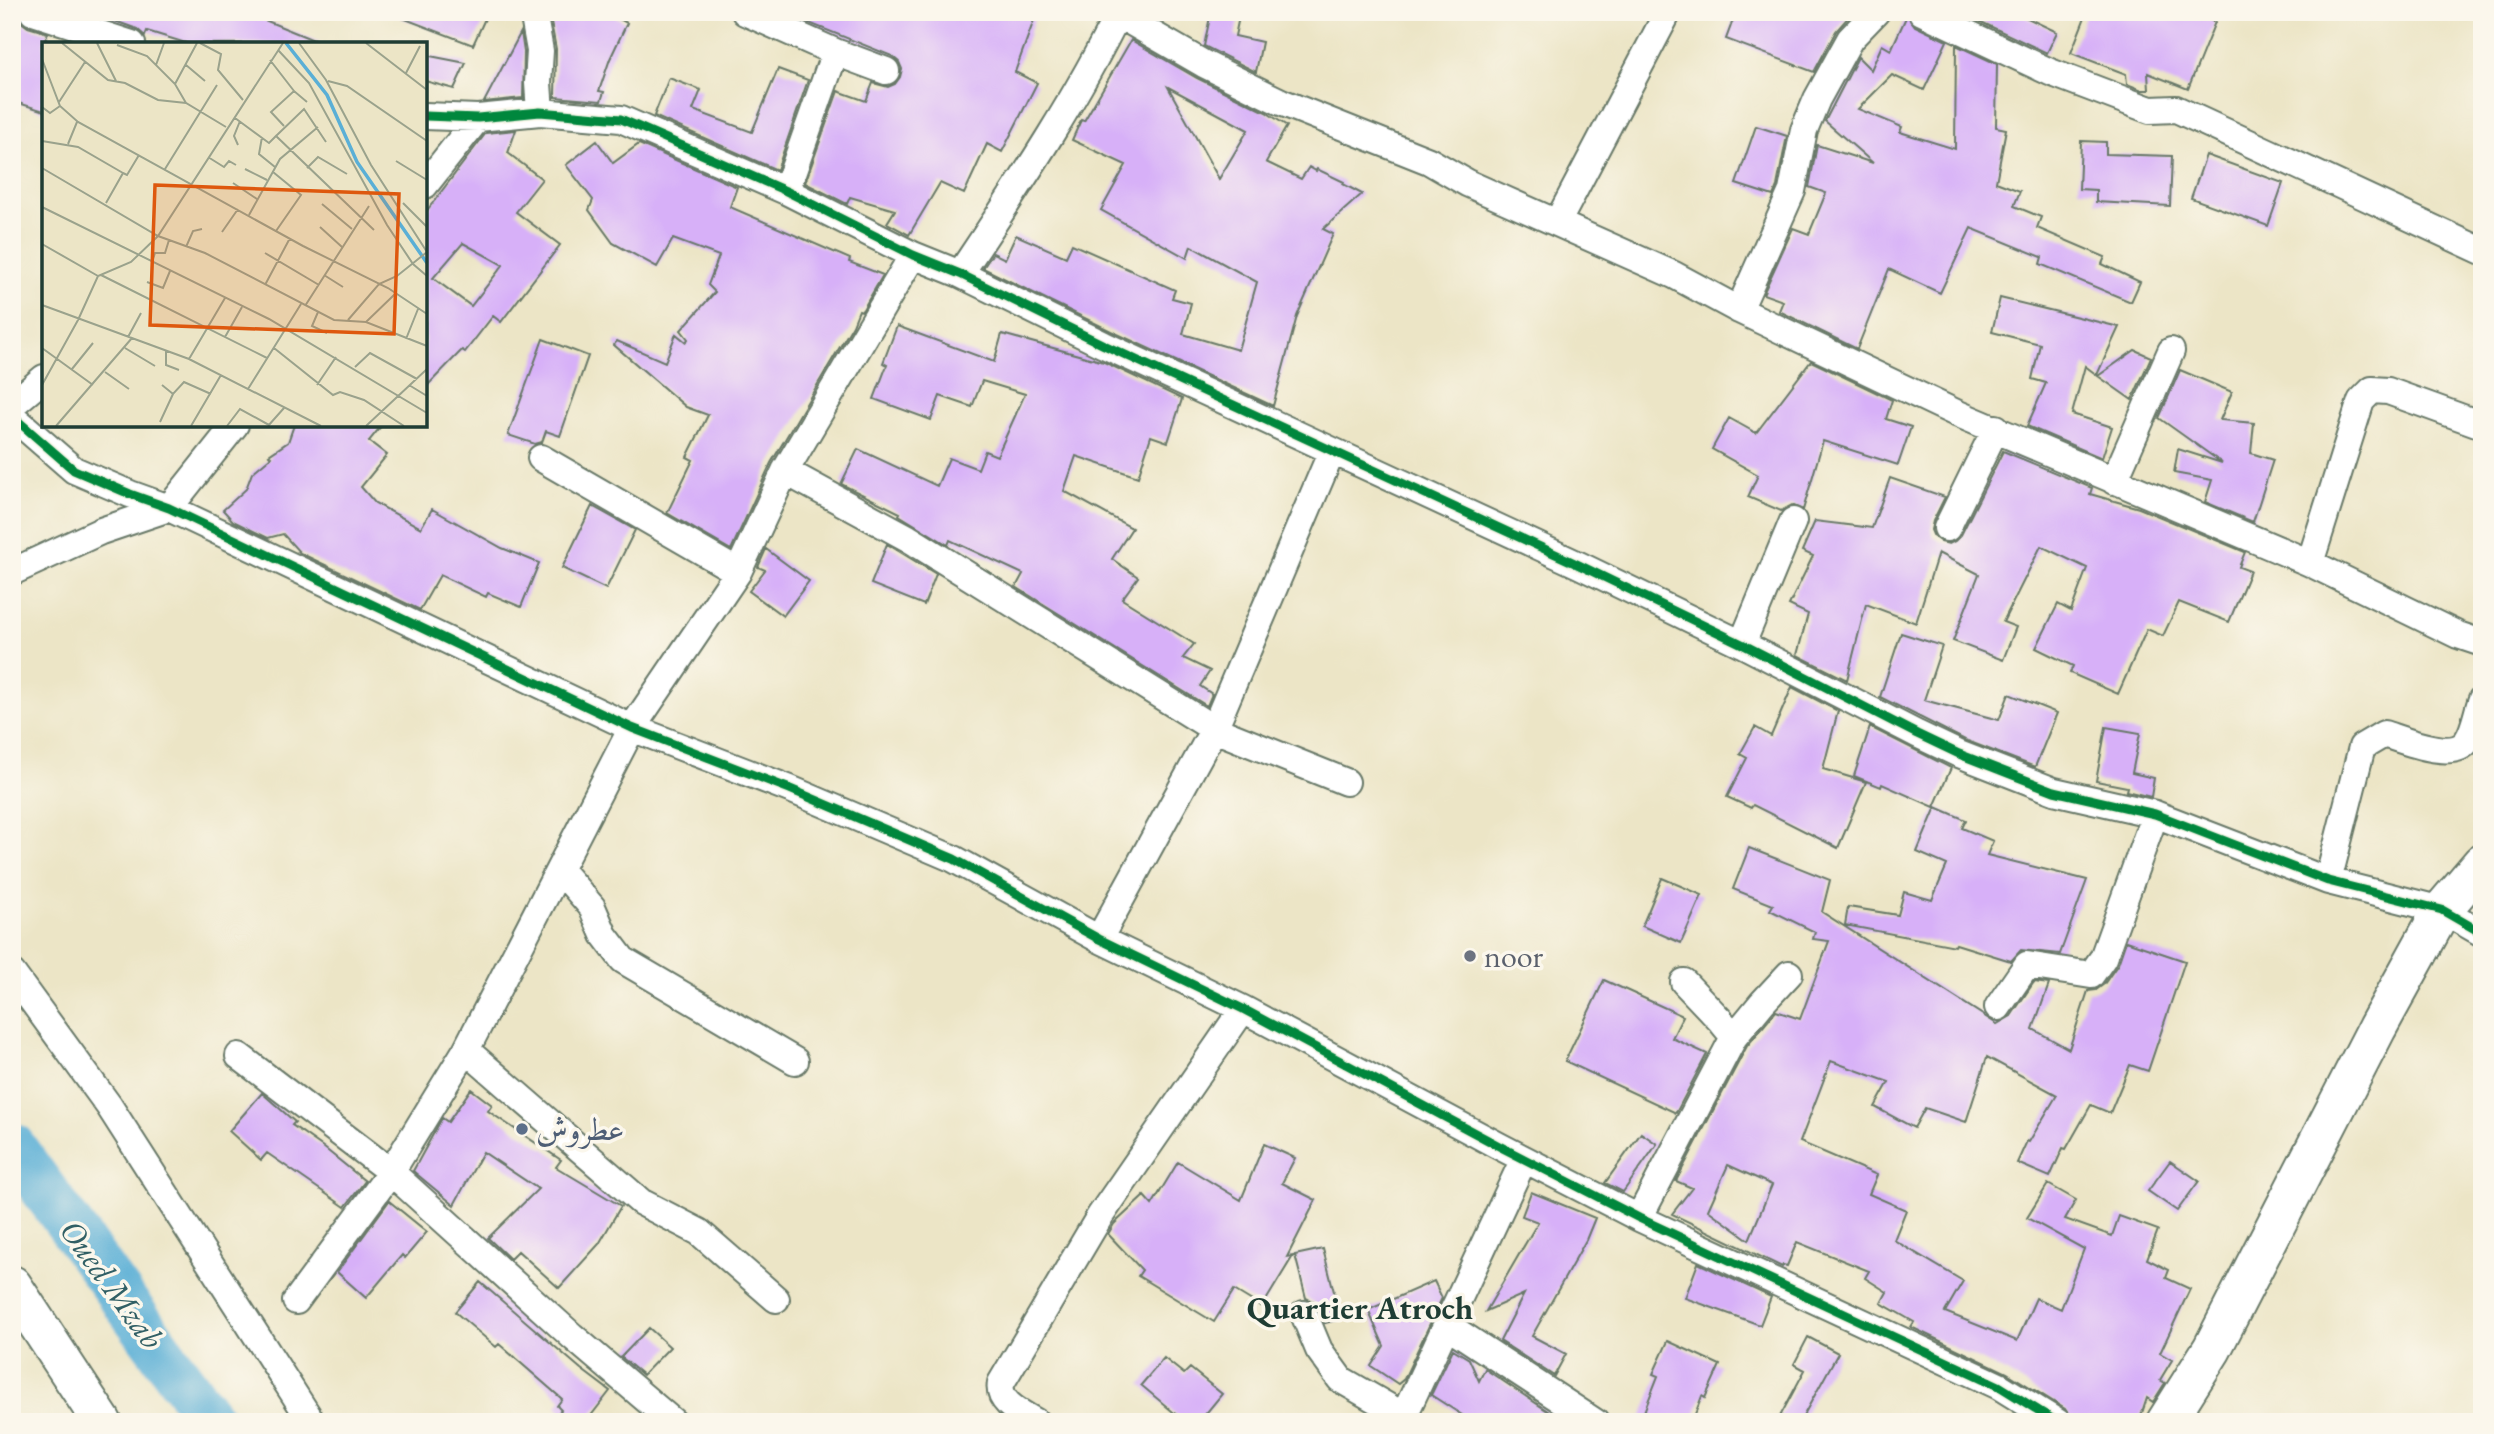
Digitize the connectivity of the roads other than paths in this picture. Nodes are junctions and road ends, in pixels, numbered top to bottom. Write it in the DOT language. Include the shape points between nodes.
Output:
graph roads {
  1 [pos="33,12"];
  2 [pos="531,12"];
  3 [pos="745,12"];
  4 [pos="1668,12"];
  5 [pos="1876,12"];
  6 [pos="1922,12"];
  7 [pos="1117,13"];
  8 [pos="126,42"];
  9 [pos="835,52"];
  10 [pos="886,71"];
  11 [pos="540,112"];
  12 [pos="427,116"];
  13 [pos="478,118"];
  14 [pos="427,182"];
  15 [pos="786,191"];
  16 [pos="1557,223"];
  17 [pos="2482,251"];
  18 [pos="914,255"];
  19 [pos="960,274"];
  20 [pos="1739,310"];
  21 [pos="2171,351"];
  22 [pos="42,380"];
  23 [pos="12,405"];
  24 [pos="12,416"];
  25 [pos="2482,425"];
  26 [pos="232,427"];
  27 [pos="1996,428"];
  28 [pos="1332,451"];
  29 [pos="541,458"];
  30 [pos="785,471"];
  31 [pos="2115,481"];
  32 [pos="169,508"];
  33 [pos="1793,521"];
  34 [pos="1947,528"];
  35 [pos="2310,563"];
  36 [pos="12,572"];
  37 [pos="738,572"];
  38 [pos="2482,643"];
  39 [pos="1742,644"];
  40 [pos="2482,699"];
  41 [pos="632,728"];
  42 [pos="1214,729"];
  43 [pos="1346,782"];
  44 [pos="2155,814"];
  45 [pos="2482,863"];
  46 [pos="560,870"];
  47 [pos="2328,881"];
  48 [pos="2442,910"];
  49 [pos="2482,933"];
  50 [pos="1099,939"];
  51 [pos="12,973"];
  52 [pos="1789,974"];
  53 [pos="1684,982"];
  54 [pos="1998,1007"];
  55 [pos="1244,1009"];
  56 [pos="1734,1037"];
  57 [pos="466,1050"];
  58 [pos="239,1056"];
  59 [pos="795,1061"];
  60 [pos="1524,1159"];
  61 [pos="391,1172"];
  62 [pos="1639,1218"];
  63 [pos="12,1285"];
  64 [pos="776,1299"];
  65 [pos="296,1301"];
  66 [pos="1304,1314"];
  67 [pos="1447,1325"];
  68 [pos="1402,1419"];
  69 [pos="102,1422"];
  70 [pos="312,1422"];
  71 [pos="673,1422"];
  72 [pos="1036,1422"];
  73 [pos="1595,1422"];
  74 [pos="2057,1422"];
  75 [pos="2166,1422"];
  1 -- 8 [label="street"];
  2 -- 11 [label="street" via="540,51"];
  3 -- 9 [label="street"];
  4 -- 16 [label="street"];
  5 -- 20 [label="street" via="1850,39 1817,99 1804,130 1793,191"];
  6 -- 17 [label="street" via="2049,72 2150,110 2176,109"];
  7 -- 16 [label="street" via="1281,102 1429,161"];
  7 -- 19 [label="street" via="1061,120"];
  9 -- 10 [label="street"];
  9 -- 15 [label="street"];
  11 -- 13 [label="street"];
  11 -- 15 [label="street" via="621,119"];
  12 -- 13 [label="street"];
  13 -- 14 [label="street"];
  15 -- 18 [label="street"];
  16 -- 20 [label="street" via="1674,275"];
  18 -- 19 [label="street"];
  18 -- 30 [label="street"];
  19 -- 28 [label="street"];
  20 -- 27 [label="street"];
  21 -- 31 [label="street"];
  22 -- 23 [label="street"];
  24 -- 32 [label="street" via="74,470"];
  25 -- 35 [label="street" via="2388,391 2372,390 2361,401"];
  26 -- 32 [label="street"];
  27 -- 31 [label="street"];
  27 -- 34 [label="street"];
  28 -- 39 [label="street"];
  28 -- 42 [label="street"];
  29 -- 37 [label="street"];
  30 -- 37 [label="street"];
  30 -- 42 [label="street" via="908,538"];
  31 -- 35 [label="street"];
  32 -- 36 [label="street" via="101,531"];
  32 -- 41 [label="street"];
  33 -- 39 [label="street"];
  35 -- 38 [label="street"];
  37 -- 41 [label="street"];
  39 -- 44 [label="street" via="1959,754 2054,791"];
  40 -- 47 [label="street" via="2467,741 2454,750 2384,734 2362,747"];
  41 -- 46 [label="street"];
  41 -- 50 [label="street" via="954,859"];
  42 -- 43 [label="street"];
  42 -- 50 [label="street"];
  44 -- 47 [label="street"];
  44 -- 54 [label="street" via="2103,958 2091,975 2027,965"];
  45 -- 48 [label="main road"];
  46 -- 57 [label="street"];
  46 -- 59 [label="street" via="592,907 604,935 623,960"];
  47 -- 48 [label="street"];
  48 -- 49 [label="street"];
  48 -- 75 [label="main road" via="2212,1349"];
  50 -- 55 [label="street"];
  51 -- 70 [label="street" via="109,1106"];
  52 -- 56 [label="street"];
  53 -- 56 [label="street"];
  55 -- 60 [label="street"];
  55 -- 72 [label="street" via="1100,1216 1000,1382 1006,1402"];
  56 -- 62 [label="street"];
  57 -- 61 [label="street"];
  57 -- 64 [label="street" via="641,1202 699,1231"];
  58 -- 61 [label="street"];
  60 -- 62 [label="street"];
  60 -- 67 [label="street"];
  61 -- 65 [label="street"];
  61 -- 71 [label="street"];
  62 -- 74 [label="street" via="1999,1386"];
  63 -- 69 [label="main road"];
  66 -- 68 [label="street" via="1319,1350 1340,1379"];
  67 -- 68 [label="street"];
  67 -- 73 [label="street"];
}
